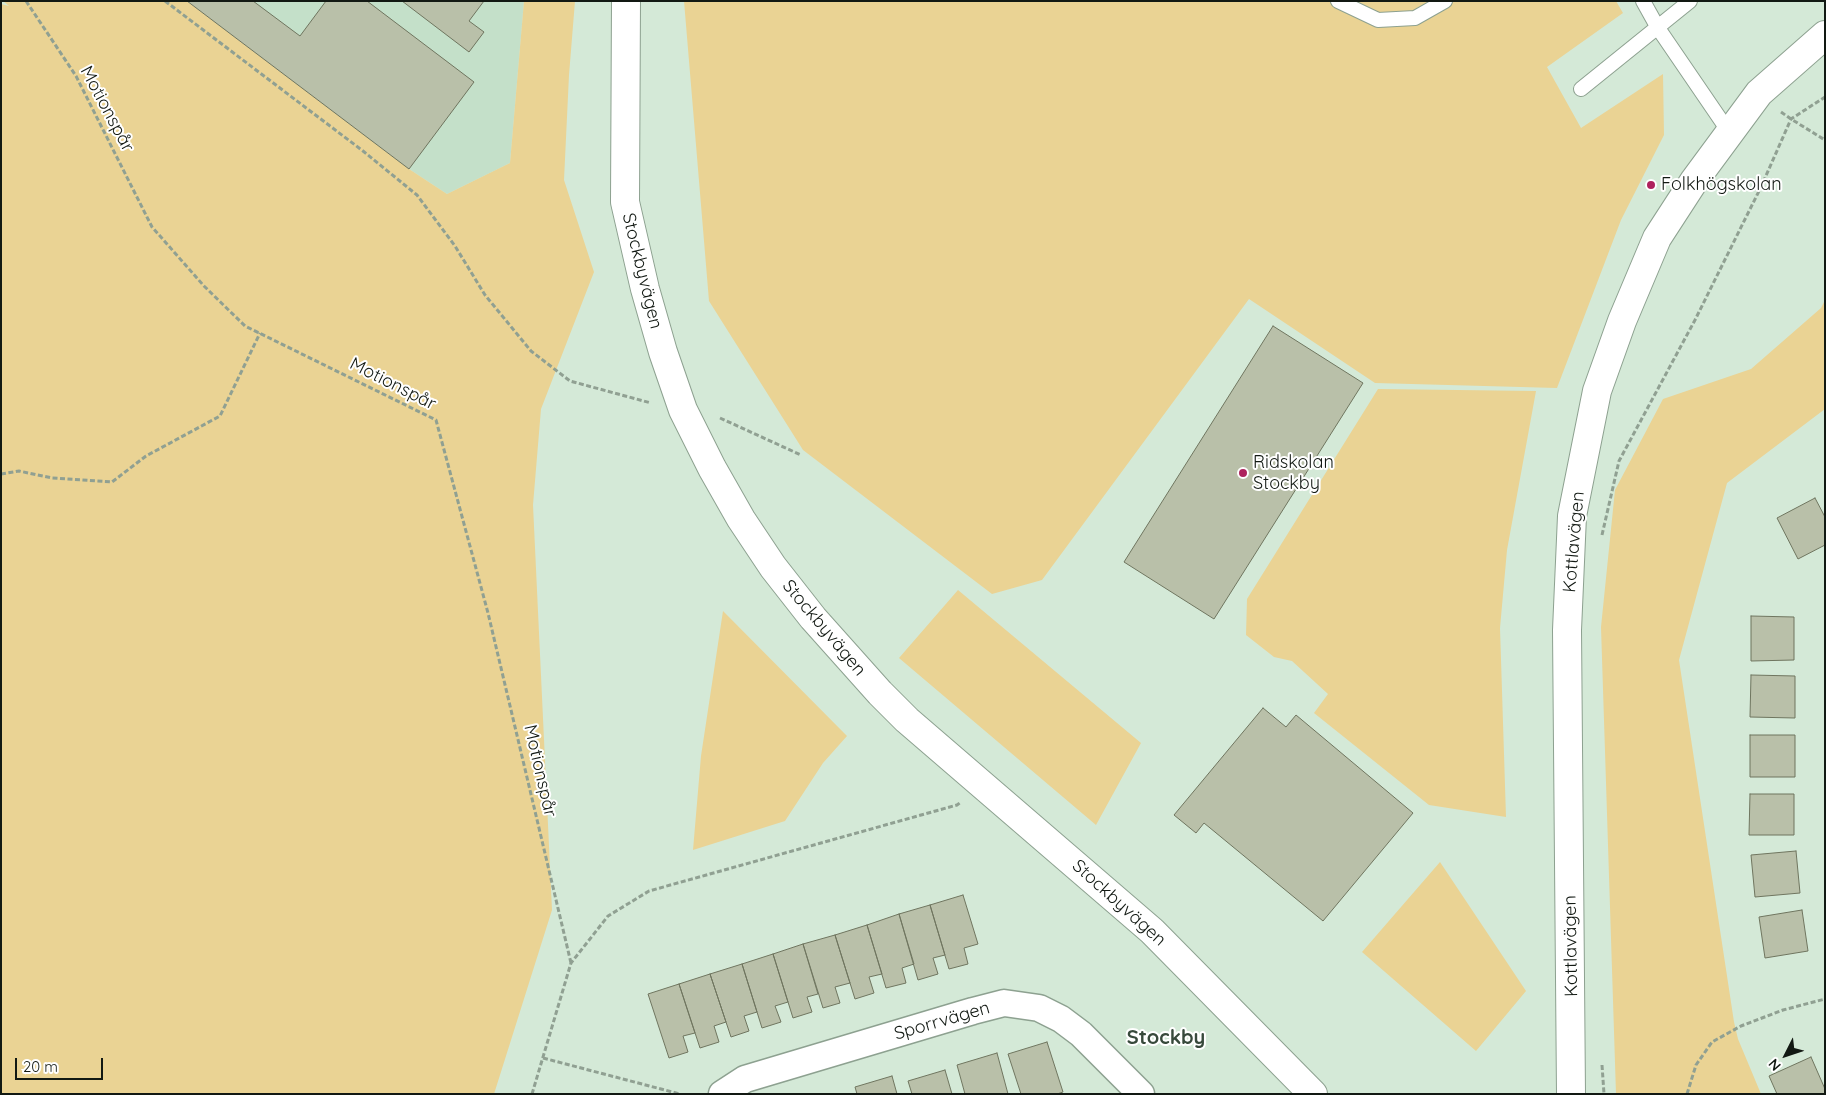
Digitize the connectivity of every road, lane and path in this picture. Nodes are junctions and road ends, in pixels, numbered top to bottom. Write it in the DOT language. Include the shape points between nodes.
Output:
graph roads {
  1 [pos="26,1"];
  2 [pos="165,1"];
  3 [pos="626,1"];
  4 [pos="1338,1"];
  5 [pos="1445,1"];
  6 [pos="1642,1"];
  7 [pos="1690,1"];
  8 [pos="1658,28"];
  9 [pos="1825,35"];
  10 [pos="1581,89"];
  11 [pos="1759,93"];
  12 [pos="1825,97"];
  13 [pos="1790,119"];
  14 [pos="1729,132"];
  15 [pos="1825,140"];
  16 [pos="260,333"];
  17 [pos="683,410"];
  18 [pos="801,455"];
  19 [pos="1,474"];
  20 [pos="1600,544"];
  21 [pos="982,784"];
  22 [pos="571,963"];
  23 [pos="1825,999"];
  24 [pos="543,1058"];
  25 [pos="1602,1064"];
  26 [pos="532,1094"];
  27 [pos="680,1094"];
  28 [pos="722,1094"];
  29 [pos="1140,1094"];
  30 [pos="1313,1094"];
  31 [pos="1571,1094"];
  32 [pos="1604,1094"];
  33 [pos="1687,1094"];
  1 -- 16 [label="path, Motionspår" via="76,76 152,227 244,326"];
  2 -- 17 [label="path" via="417,195 455,246 485,295 531,351 570,381 661,408"];
  3 -- 17 [label="street, Stockbyvägen" via="625,202 663,352"];
  4 -- 5 [label="lane" via="1378,20 1415,18"];
  6 -- 8 [label="lane"];
  7 -- 8 [label="lane"];
  8 -- 10 [label="lane"];
  8 -- 14 [label="lane"];
  9 -- 11 [label="street, Kottlavägen"];
  11 -- 13 [label="path"];
  11 -- 14 [label="street, Kottlavägen"];
  12 -- 13 [label="path"];
  13 -- 15 [label="path"];
  13 -- 20 [label="path" via="1695,320 1619,461"];
  14 -- 31 [label="street, Kottlavägen" via="1657,238 1622,321 1597,390 1572,516 1567,630"];
  16 -- 19 [label="path" via="220,416 146,456 112,482 19,472"];
  16 -- 22 [label="path, Motionspår" via="436,420 488,613"];
  17 -- 18 [label="path" via="710,413"];
  17 -- 21 [label="street, Stockbyvägen" via="742,519 773,567 813,618 907,720"];
  21 -- 22 [label="path" via="957,805 649,891 608,916"];
  21 -- 30 [label="street, Stockbyvägen" via="1152,931"];
  22 -- 24 [label="path"];
  23 -- 33 [label="path" via="1783,1010 1741,1026 1712,1042 1696,1064"];
  24 -- 26 [label="path"];
  24 -- 27 [label="path"];
  25 -- 32 [label="path"];
  28 -- 29 [label="street, Sporrvägen" via="744,1079 1004,1003 1039,1008 1061,1018"];
}
